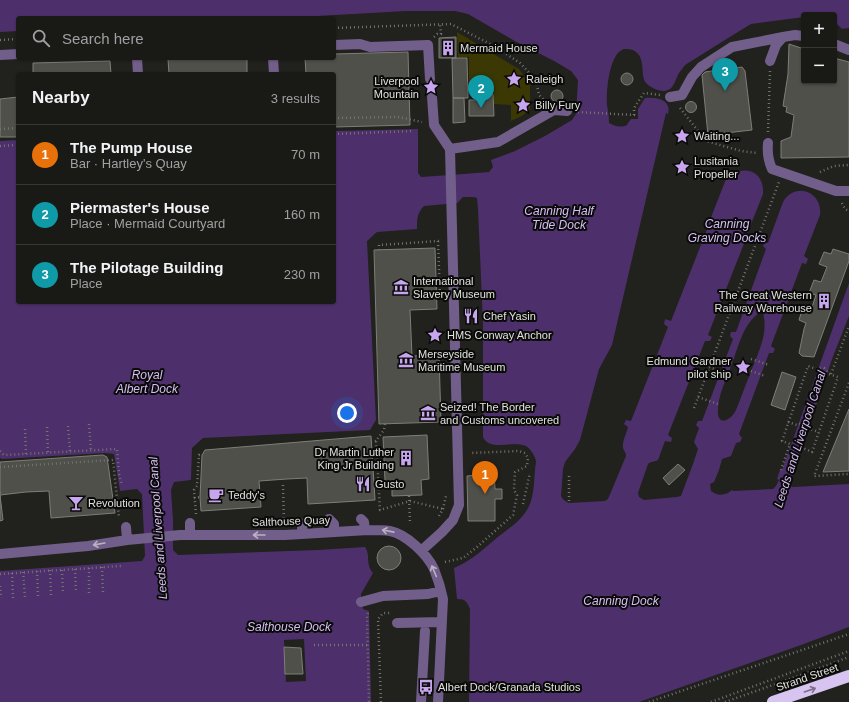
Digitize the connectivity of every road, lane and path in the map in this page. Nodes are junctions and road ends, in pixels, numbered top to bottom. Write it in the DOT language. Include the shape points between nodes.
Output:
graph roads {
  1 [pos="440,24"];
  2 [pos="336,28"];
  3 [pos="437,34"];
  4 [pos="801,36"];
  5 [pos="783,37"];
  6 [pos="16,39"];
  7 [pos="0,40"];
  8 [pos="336,45"];
  9 [pos="837,45"];
  10 [pos="849,50"];
  11 [pos="16,54"];
  12 [pos="0,55"];
  13 [pos="137,60"];
  14 [pos="274,60"];
  15 [pos="770,61"];
  16 [pos="138,72"];
  17 [pos="274,72"];
  18 [pos="430,79"];
  19 [pos="644,92"];
  20 [pos="432,97"];
  21 [pos="670,97"];
  22 [pos="554,110"];
  23 [pos="567,112"];
  24 [pos="336,118"];
  25 [pos="434,125"];
  26 [pos="16,128"];
  27 [pos="0,129"];
  28 [pos="414,131"];
  29 [pos="336,134"];
  30 [pos="768,143"];
  31 [pos="16,145"];
  32 [pos="0,146"];
  33 [pos="449,153"];
  34 [pos="767,154"];
  35 [pos="849,165"];
  36 [pos="834,166"];
  37 [pos="783,173"];
  38 [pos="849,191"];
  39 [pos="452,240"];
  40 [pos="379,250"];
  41 [pos="849,326"];
  42 [pos="751,360"];
  43 [pos="768,365"];
  44 [pos="709,367"];
  45 [pos="751,371"];
  46 [pos="729,374"];
  47 [pos="830,374"];
  48 [pos="765,376"];
  49 [pos="849,384"];
  50 [pos="698,397"];
  51 [pos="718,404"];
  52 [pos="694,408"];
  53 [pos="788,422"];
  54 [pos="89,424"];
  55 [pos="384,424"];
  56 [pos="68,426"];
  57 [pos="47,427"];
  58 [pos="25,429"];
  59 [pos="819,432"];
  60 [pos="376,441"];
  61 [pos="371,442"];
  62 [pos="790,444"];
  63 [pos="0,451"];
  64 [pos="91,451"];
  65 [pos="70,452"];
  66 [pos="48,453"];
  67 [pos="457,453"];
  68 [pos="26,454"];
  69 [pos="202,455"];
  70 [pos="0,467"];
  71 [pos="781,470"];
  72 [pos="530,473"];
  73 [pos="849,474"];
  74 [pos="569,476"];
  75 [pos="122,485"];
  76 [pos="284,485"];
  77 [pos="409,496"];
  78 [pos="200,497"];
  79 [pos="194,498"];
  80 [pos="410,501"];
  81 [pos="569,503"];
  82 [pos="523,504"];
  83 [pos="443,509"];
  84 [pos="361,519"];
  85 [pos="193,520"];
  86 [pos="284,523"];
  87 [pos="304,523"];
  88 [pos="410,524"];
  89 [pos="123,525"];
  90 [pos="364,530"];
  91 [pos="303,534"];
  92 [pos="185,535"];
  93 [pos="132,539"];
  94 [pos="421,551"];
  95 [pos="0,554"];
  96 [pos="445,562"];
  97 [pos="121,566"];
  98 [pos="102,567"];
  99 [pos="89,568"];
  100 [pos="75,569"];
  101 [pos="50,570"];
  102 [pos="62,570"];
  103 [pos="37,571"];
  104 [pos="23,572"];
  105 [pos="12,573"];
  106 [pos="0,574"];
  107 [pos="0,586"];
  108 [pos="441,591"];
  109 [pos="76,593"];
  110 [pos="90,593"];
  111 [pos="103,593"];
  112 [pos="63,594"];
  113 [pos="51,595"];
  114 [pos="38,596"];
  115 [pos="25,597"];
  116 [pos="1,598"];
  117 [pos="13,598"];
  118 [pos="361,602"];
  119 [pos="369,611"];
  120 [pos="397,618"];
  121 [pos="442,622"];
  122 [pos="425,631"];
  123 [pos="849,634"];
  124 [pos="367,644"];
  125 [pos="314,645"];
  126 [pos="849,650"];
  127 [pos="849,656"];
  128 [pos="849,676"];
  129 [pos="369,702"];
  130 [pos="380,702"];
  131 [pos="421,702"];
  132 [pos="438,702"];
  133 [pos="650,702"];
  134 [pos="711,702"];
  135 [pos="725,702"];
  136 [pos="773,702"];
  1 -- 2 [label="path"];
  1 -- 3 [label="path" via="440,34"];
  1 -- 22 [label="path" via="451,24 494,46 520,63 536,80 539,96"];
  4 -- 5 [label="street"];
  5 -- 15 [label="street" via="776,45"];
  5 -- 21 [label="street" via="732,47 701,67 682,95"];
  6 -- 7 [label="path"];
  8 -- 18 [label="street" via="360,44 370,47 428,45"];
  9 -- 10 [label="street"];
  11 -- 12 [label="street"];
  13 -- 16 [label="street"];
  14 -- 17 [label="street"];
  15 -- 30 [label="path"];
  19 -- 23 [label="path" via="634,108 634,115"];
  20 -- 25 [label="street"];
  21 -- 34 [label="path" via="706,140 741,151"];
  22 -- 23 [label="street"];
  22 -- 33 [label="street" via="498,142"];
  24 -- 25 [label="path" via="398,117"];
  25 -- 33 [label="street"];
  26 -- 27 [label="path"];
  28 -- 29 [label="path"];
  30 -- 34 [label="street"];
  31 -- 32 [label="path"];
  33 -- 39 [label="street"];
  34 -- 37 [label="street" via="772,169"];
  35 -- 36 [label="path"];
  37 -- 38 [label="street" via="836,191"];
  37 -- 44 [label="path"];
  39 -- 40 [label="path" via="379,245"];
  39 -- 67 [label="street"];
  41 -- 47 [label="path"];
  42 -- 43 [label="path"];
  44 -- 46 [label="path"];
  44 -- 50 [label="path"];
  45 -- 48 [label="path"];
  47 -- 53 [label="path" via="824,368 808,366"];
  47 -- 59 [label="path" via="838,378"];
  49 -- 73 [label="path" via="814,476"];
  50 -- 51 [label="path"];
  50 -- 52 [label="path"];
  53 -- 59 [label="path" via="797,425 804,422 810,429"];
  53 -- 62 [label="path" via="782,441"];
  54 -- 64 [label="path"];
  55 -- 60 [label="path" via="384,430"];
  56 -- 65 [label="path"];
  57 -- 66 [label="path"];
  58 -- 68 [label="path"];
  59 -- 62 [label="path" via="812,452 803,448 794,451"];
  60 -- 61 [label="path"];
  60 -- 80 [label="path" via="380,510"];
  62 -- 71 [label="path"];
  63 -- 68 [label="path" via="4,455"];
  64 -- 65 [label="path"];
  64 -- 75 [label="path" via="118,449"];
  65 -- 66 [label="path"];
  66 -- 68 [label="path"];
  67 -- 94 [label="street" via="459,504 453,520"];
  67 -- 96 [label="path" via="519,451 525,453 528,458 527,466 515,472 514,490 517,495 513,515 462,558"];
  69 -- 79 [label="path" via="199,455"];
  70 -- 89 [label="path" via="113,460"];
  72 -- 82 [label="path"];
  74 -- 81 [label="path"];
  76 -- 86 [label="path"];
  77 -- 80 [label="path"];
  78 -- 79 [label="path"];
  79 -- 85 [label="path"];
  80 -- 83 [label="path"];
  80 -- 88 [label="path"];
  84 -- 90 [label="street" via="364,522"];
  85 -- 92 [label="street"];
  87 -- 91 [label="street"];
  89 -- 93 [label="street"];
  90 -- 91 [label="street, Salthouse Quay" via="334,524"];
  94 -- 90 [label="street, Salthouse Quay, one-way" via="403,536 391,531"];
  91 -- 92 [label="street, Salthouse Quay, one-way"];
  92 -- 93 [label="street, Salthouse Quay"];
  93 -- 95 [label="street, Salthouse Quay, one-way"];
  108 -- 94 [label="street, Salthouse Quay, one-way" via="433,568"];
  97 -- 98 [label="path"];
  98 -- 99 [label="path"];
  98 -- 111 [label="path"];
  99 -- 100 [label="path"];
  99 -- 110 [label="path"];
  100 -- 102 [label="path"];
  100 -- 109 [label="path"];
  101 -- 102 [label="path"];
  101 -- 103 [label="path"];
  101 -- 113 [label="path"];
  102 -- 112 [label="path"];
  103 -- 104 [label="path"];
  103 -- 114 [label="path"];
  104 -- 105 [label="path"];
  104 -- 115 [label="path"];
  105 -- 106 [label="path"];
  105 -- 117 [label="path"];
  107 -- 116 [label="path"];
  108 -- 118 [label="street" via="383,596"];
  108 -- 121 [label="street, Salthouse Quay"];
  119 -- 124 [label="path" via="366,615"];
  120 -- 121 [label="street"];
  120 -- 130 [label="path" via="383,613 378,620"];
  121 -- 132 [label="street, Salthouse Quay"];
  122 -- 131 [label="street"];
  123 -- 133 [label="path"];
  124 -- 125 [label="path"];
  124 -- 129 [label="path"];
  126 -- 134 [label="path"];
  127 -- 135 [label="path"];
  136 -- 128 [label="highway, Strand Street, one-way"];
}
